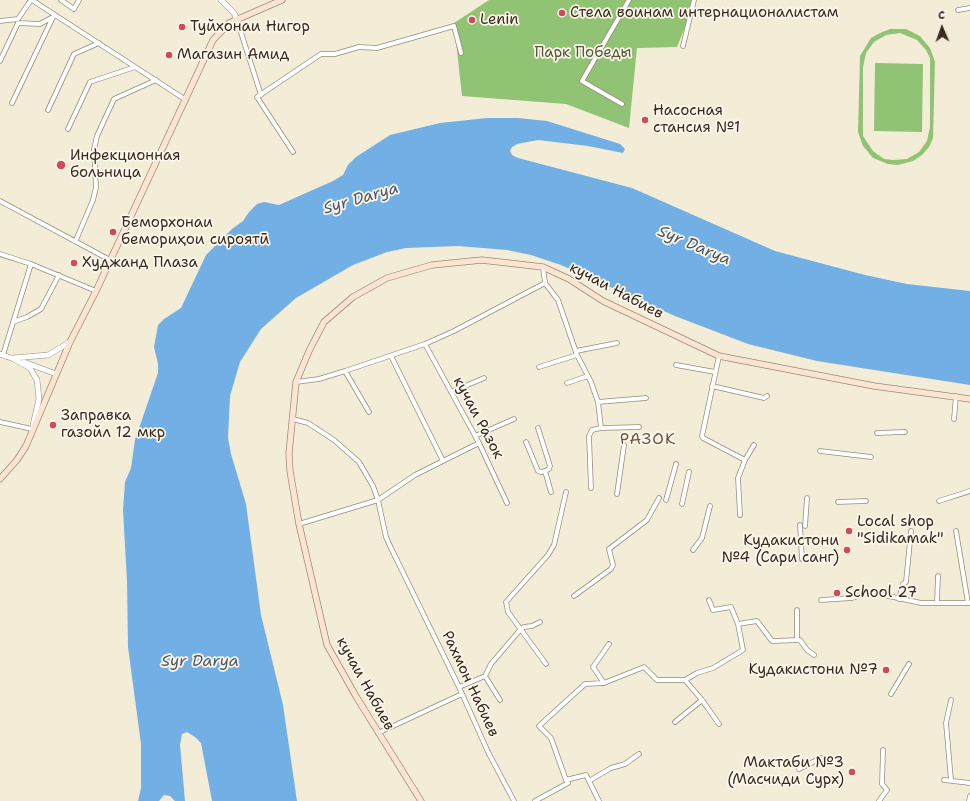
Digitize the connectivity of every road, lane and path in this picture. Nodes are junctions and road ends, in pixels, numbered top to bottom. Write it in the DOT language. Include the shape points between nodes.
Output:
graph roads {
  1 [pos="31,0"];
  2 [pos="62,0"];
  3 [pos="79,0"];
  4 [pos="221,0"];
  5 [pos="282,0"];
  6 [pos="629,0"];
  7 [pos="694,0"];
  8 [pos="970,8"];
  9 [pos="958,10"];
  10 [pos="54,15"];
  11 [pos="236,20"];
  12 [pos="0,21"];
  13 [pos="99,43"];
  14 [pos="683,46"];
  15 [pos="461,53"];
  16 [pos="0,61"];
  17 [pos="135,67"];
  18 [pos="156,80"];
  19 [pos="261,94"];
  20 [pos="186,100"];
  21 [pos="12,103"];
  22 [pos="622,104"];
  23 [pos="48,110"];
  24 [pos="68,129"];
  25 [pos="293,152"];
  26 [pos="0,200"];
  27 [pos="76,240"];
  28 [pos="0,255"];
  29 [pos="110,260"];
  30 [pos="31,264"];
  31 [pos="543,267"];
  32 [pos="59,275"];
  33 [pos="545,282"];
  34 [pos="96,291"];
  35 [pos="13,322"];
  36 [pos="70,342"];
  37 [pos="617,343"];
  38 [pos="425,344"];
  39 [pos="577,353"];
  40 [pos="2,354"];
  41 [pos="391,356"];
  42 [pos="719,356"];
  43 [pos="12,358"];
  44 [pos="676,365"];
  45 [pos="539,367"];
  46 [pos="345,371"];
  47 [pos="715,372"];
  48 [pos="56,374"];
  49 [pos="588,376"];
  50 [pos="484,378"];
  51 [pos="296,382"];
  52 [pos="567,383"];
  53 [pos="712,386"];
  54 [pos="451,392"];
  55 [pos="767,396"];
  56 [pos="956,396"];
  57 [pos="646,398"];
  58 [pos="970,399"];
  59 [pos="598,402"];
  60 [pos="369,412"];
  61 [pos="293,419"];
  62 [pos="514,419"];
  63 [pos="954,419"];
  64 [pos="0,422"];
  65 [pos="639,427"];
  66 [pos="538,428"];
  67 [pos="601,428"];
  68 [pos="32,429"];
  69 [pos="905,432"];
  70 [pos="877,433"];
  71 [pos="475,436"];
  72 [pos="526,442"];
  73 [pos="479,443"];
  74 [pos="624,445"];
  75 [pos="754,445"];
  76 [pos="820,451"];
  77 [pos="870,457"];
  78 [pos="745,460"];
  79 [pos="443,461"];
  80 [pos="676,464"];
  81 [pos="545,471"];
  82 [pos="689,472"];
  83 [pos="0,479"];
  84 [pos="591,488"];
  85 [pos="970,491"];
  86 [pos="551,492"];
  87 [pos="566,492"];
  88 [pos="617,494"];
  89 [pos="659,498"];
  90 [pos="807,498"];
  91 [pos="378,500"];
  92 [pos="666,500"];
  93 [pos="866,501"];
  94 [pos="939,501"];
  95 [pos="838,502"];
  96 [pos="507,503"];
  97 [pos="682,504"];
  98 [pos="710,506"];
  99 [pos="740,515"];
  100 [pos="299,524"];
  101 [pos="800,525"];
  102 [pos="805,526"];
  103 [pos="911,531"];
  104 [pos="956,531"];
  105 [pos="693,550"];
  106 [pos="802,559"];
  107 [pos="938,576"];
  108 [pos="574,596"];
  109 [pos="899,599"];
  110 [pos="709,600"];
  111 [pos="821,600"];
  112 [pos="937,603"];
  113 [pos="969,603"];
  114 [pos="796,610"];
  115 [pos="540,622"];
  116 [pos="738,624"];
  117 [pos="520,630"];
  118 [pos="797,640"];
  119 [pos="609,644"];
  120 [pos="814,655"];
  121 [pos="546,664"];
  122 [pos="909,664"];
  123 [pos="485,676"];
  124 [pos="685,680"];
  125 [pos="604,683"];
  126 [pos="459,687"];
  127 [pos="462,694"];
  128 [pos="891,694"];
  129 [pos="500,700"];
  130 [pos="702,700"];
  131 [pos="951,700"];
  132 [pos="675,722"];
  133 [pos="719,724"];
  134 [pos="378,733"];
  135 [pos="883,750"];
  136 [pos="639,754"];
  137 [pos="820,758"];
  138 [pos="799,769"];
  139 [pos="566,780"];
  140 [pos="944,780"];
  141 [pos="951,780"];
  142 [pos="589,781"];
  143 [pos="970,783"];
  144 [pos="970,796"];
  145 [pos="421,801"];
  146 [pos="514,801"];
  147 [pos="535,801"];
  148 [pos="599,801"];
  149 [pos="879,801"];
  150 [pos="969,801"];
  1 -- 10 [label="street"];
  1 -- 12 [label="street" via="18,19"];
  2 -- 3 [label="street" via="74,9"];
  4 -- 11 [label="street" via="234,13"];
  5 -- 11 [label="main road"];
  6 -- 22 [label="street" via="582,81"];
  7 -- 14 [label="street"];
  8 -- 9 [label="street"];
  10 -- 13 [label="street"];
  10 -- 16 [label="street" via="44,23 18,23"];
  10 -- 21 [label="street"];
  11 -- 19 [label="street"];
  11 -- 20 [label="main road" via="220,30 213,40"];
  13 -- 17 [label="street"];
  13 -- 23 [label="street" via="74,54"];
  15 -- 19 [label="street" via="454,26 377,48 359,47 335,54 321,54"];
  17 -- 18 [label="street"];
  17 -- 24 [label="street" via="90,82"];
  18 -- 20 [label="street"];
  18 -- 27 [label="street" via="114,99 97,136 94,149 96,188"];
  19 -- 25 [label="street" via="257,97"];
  20 -- 29 [label="main road"];
  26 -- 27 [label="street"];
  27 -- 29 [label="street"];
  28 -- 30 [label="street"];
  29 -- 34 [label="main road"];
  30 -- 32 [label="street"];
  30 -- 35 [label="street"];
  31 -- 33 [label="street"];
  31 -- 42 [label="main road, кучаи Набиев" via="603,301"];
  31 -- 51 [label="main road, кучаи Набиев" via="482,260 432,265 387,278 353,297 324,322"];
  32 -- 34 [label="street"];
  32 -- 35 [label="street" via="41,309"];
  33 -- 38 [label="street, кучаи Набиев"];
  33 -- 39 [label="street" via="558,300"];
  34 -- 36 [label="main road"];
  35 -- 40 [label="street"];
  36 -- 43 [label="street" via="48,355"];
  36 -- 48 [label="main road"];
  37 -- 39 [label="street"];
  38 -- 41 [label="street, кучаи Набиев"];
  38 -- 54 [label="street, кучаи Разок"];
  39 -- 45 [label="street"];
  39 -- 49 [label="street"];
  40 -- 43 [label="street"];
  41 -- 46 [label="street, кучаи Набиев"];
  41 -- 79 [label="street"];
  42 -- 47 [label="street"];
  42 -- 56 [label="main road, кучаи Набиев" via="874,386"];
  43 -- 48 [label="street"];
  43 -- 68 [label="street" via="30,368 37,380 39,399"];
  44 -- 47 [label="street"];
  46 -- 51 [label="street, кучаи Набиев" via="319,379"];
  46 -- 60 [label="street"];
  47 -- 53 [label="street"];
  48 -- 68 [label="main road"];
  49 -- 52 [label="street"];
  49 -- 59 [label="street"];
  50 -- 54 [label="street"];
  51 -- 61 [label="main road, кучаи Набиев"];
  53 -- 55 [label="street" via="764,398"];
  53 -- 78 [label="street" via="702,436"];
  54 -- 71 [label="street, кучаи Разок"];
  56 -- 58 [label="main road, кучаи Набиев"];
  56 -- 63 [label="street"];
  57 -- 59 [label="street"];
  59 -- 67 [label="street"];
  61 -- 91 [label="street" via="308,423 334,440 359,462"];
  61 -- 100 [label="main road, кучаи Набиев" via="289,453"];
  62 -- 71 [label="street"];
  64 -- 68 [label="street"];
  65 -- 67 [label="street"];
  66 -- 81 [label="street" via="550,466"];
  67 -- 84 [label="street" via="592,430 589,436"];
  68 -- 83 [label="main road" via="26,446"];
  69 -- 70 [label="street"];
  71 -- 73 [label="street, кучаи Разок"];
  72 -- 81 [label="street" via="538,471"];
  73 -- 79 [label="street"];
  73 -- 96 [label="street, кучаи Разок"];
  74 -- 88 [label="street"];
  75 -- 78 [label="street"];
  76 -- 77 [label="street"];
  78 -- 99 [label="street" via="738,478"];
  79 -- 91 [label="street" via="415,475"];
  80 -- 92 [label="street"];
  81 -- 86 [label="street"];
  82 -- 97 [label="street"];
  85 -- 94 [label="street"];
  87 -- 117 [label="street" via="554,545 548,555 508,598 508,612"];
  89 -- 108 [label="street" via="647,520 608,549 612,569"];
  90 -- 102 [label="street"];
  91 -- 100 [label="street"];
  91 -- 126 [label="street, Рахмон Набиев" via="386,537"];
  93 -- 95 [label="street"];
  98 -- 105 [label="street" via="702,538"];
  100 -- 134 [label="main road, кучаи Набиев" via="327,645"];
  101 -- 106 [label="street"];
  103 -- 109 [label="street" via="906,582 903,584"];
  104 -- 113 [label="street"];
  107 -- 112 [label="street"];
  109 -- 111 [label="street" via="870,592 852,598"];
  109 -- 112 [label="street"];
  110 -- 116 [label="street" via="713,610 731,607"];
  112 -- 113 [label="street"];
  114 -- 118 [label="street"];
  115 -- 117 [label="street"];
  116 -- 118 [label="street" via="758,621 772,641"];
  116 -- 124 [label="street" via="742,650 713,668"];
  117 -- 121 [label="street"];
  117 -- 123 [label="street" via="491,664"];
  118 -- 120 [label="street"];
  119 -- 125 [label="street" via="594,667"];
  122 -- 128 [label="street"];
  123 -- 126 [label="street"];
  123 -- 129 [label="street"];
  124 -- 125 [label="street" via="658,680 644,667"];
  124 -- 130 [label="street"];
  125 -- 139 [label="street" via="585,684 539,726 551,738"];
  126 -- 127 [label="street, Рахмон Набиев"];
  127 -- 134 [label="street"];
  127 -- 146 [label="street, Рахмон Набиев"];
  130 -- 132 [label="street"];
  130 -- 133 [label="street"];
  131 -- 141 [label="street" via="946,723"];
  134 -- 145 [label="main road, кучаи Набиев"];
  135 -- 149 [label="street" via="882,784 887,790"];
  136 -- 142 [label="street" via="625,764"];
  137 -- 138 [label="street"];
  139 -- 142 [label="street" via="586,775"];
  139 -- 147 [label="street" via="568,783"];
  140 -- 141 [label="street"];
  141 -- 143 [label="street"];
  142 -- 148 [label="street"];
  144 -- 150 [label="street"];
}
